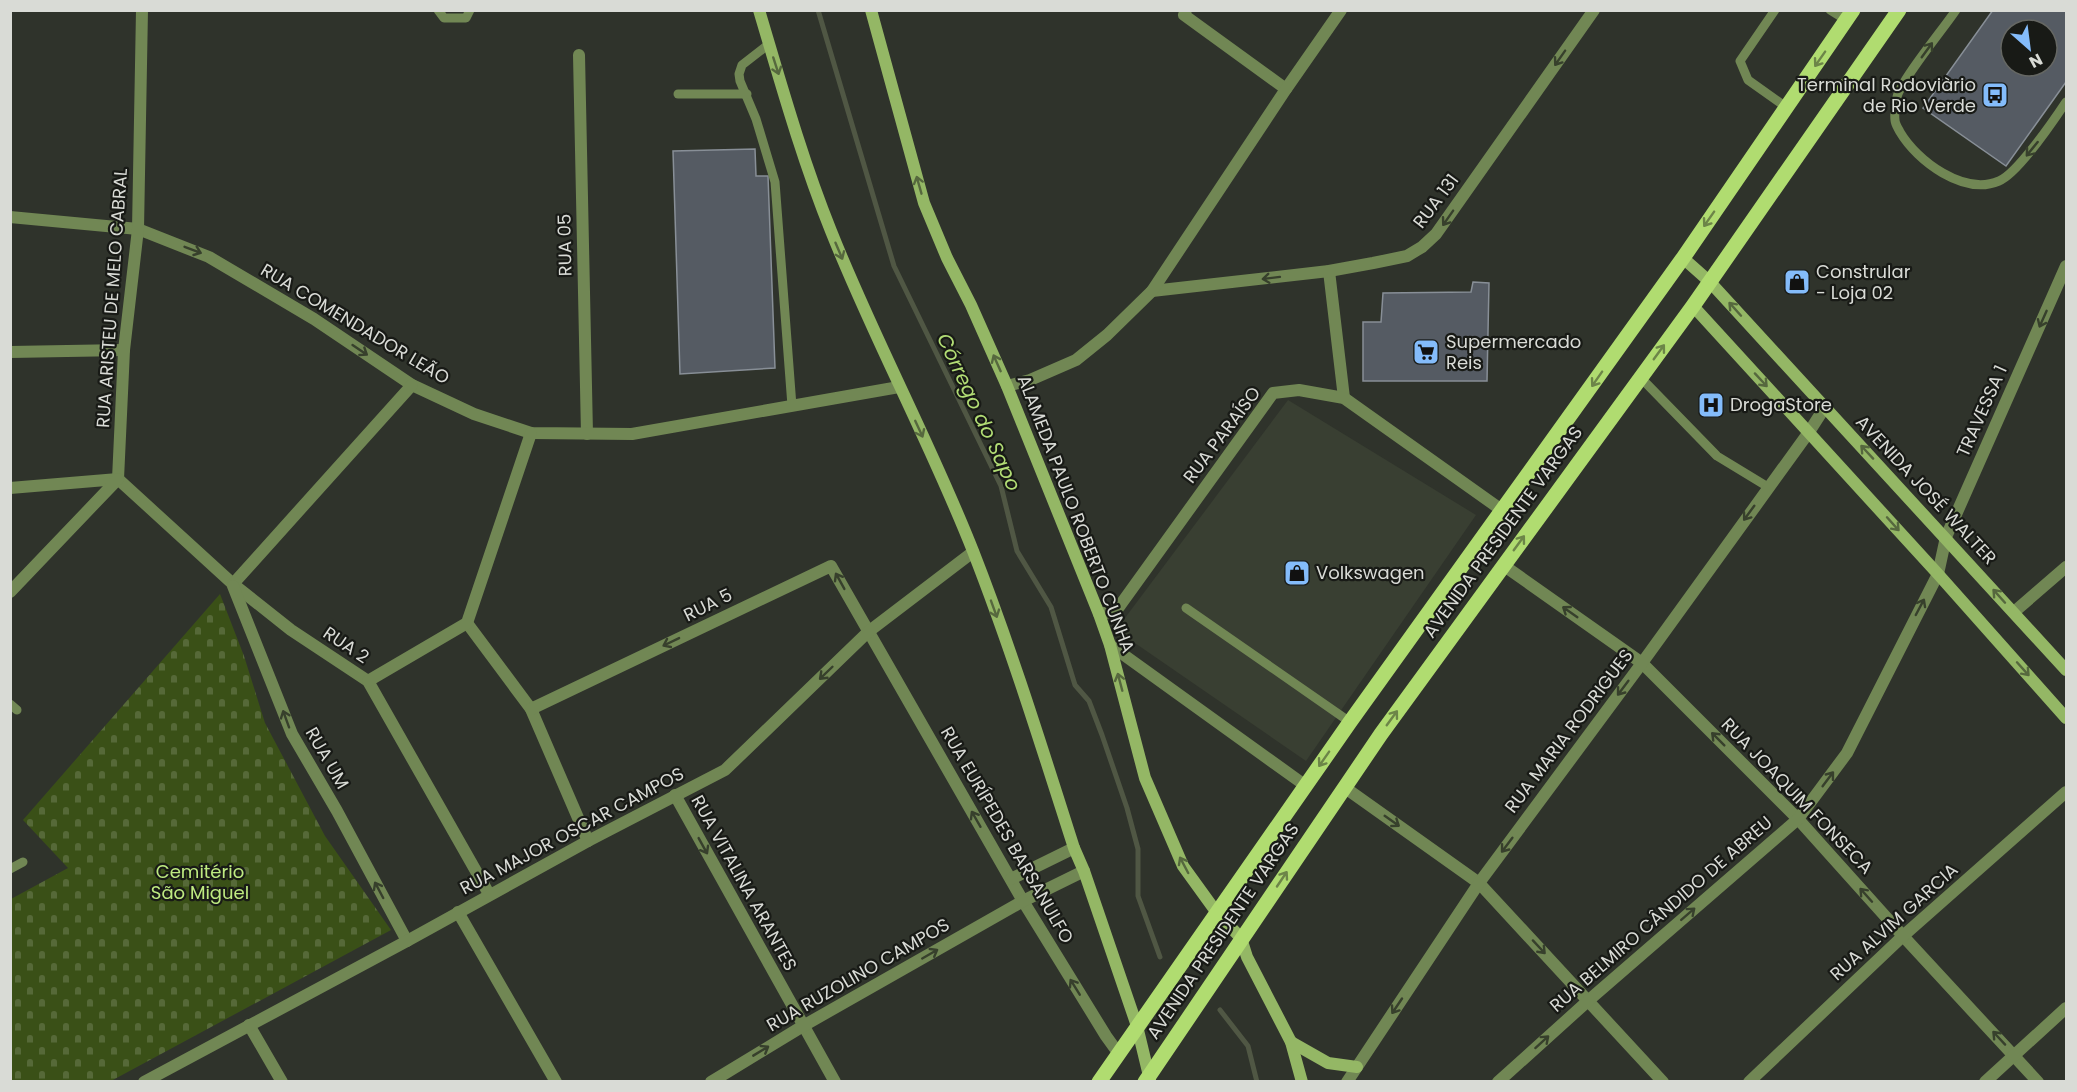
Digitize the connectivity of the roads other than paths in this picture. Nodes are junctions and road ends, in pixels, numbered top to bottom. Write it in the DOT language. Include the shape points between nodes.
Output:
graph roads {
  1 [pos="142,10"];
  2 [pos="438,10"];
  3 [pos="470,10"];
  4 [pos="759,10"];
  5 [pos="871,10"];
  6 [pos="1341,10"];
  7 [pos="1594,10"];
  8 [pos="1775,10"];
  9 [pos="1830,10"];
  10 [pos="1899,10"];
  11 [pos="1956,10"];
  12 [pos="1185,13"];
  13 [pos="1850,15"];
  14 [pos="769,44"];
  15 [pos="579,55"];
  16 [pos="1286,89"];
  17 [pos="678,94"];
  18 [pos="747,94"];
  19 [pos="2067,102"];
  20 [pos="1786,107"];
  21 [pos="10,218"];
  22 [pos="138,230"];
  23 [pos="1683,258"];
  24 [pos="1329,271"];
  25 [pos="2065,275"];
  26 [pos="1710,282"];
  27 [pos="1152,291"];
  28 [pos="1693,306"];
  29 [pos="124,350"];
  30 [pos="10,352"];
  31 [pos="1641,378"];
  32 [pos="412,385"];
  33 [pos="1007,386"];
  34 [pos="899,387"];
  35 [pos="1344,398"];
  36 [pos="792,406"];
  37 [pos="1825,407"];
  38 [pos="1809,432"];
  39 [pos="531,433"];
  40 [pos="587,434"];
  41 [pos="118,479"];
  42 [pos="1768,487"];
  43 [pos="10,488"];
  44 [pos="1503,511"];
  45 [pos="1946,537"];
  46 [pos="974,552"];
  47 [pos="1503,565"];
  48 [pos="2067,567"];
  49 [pos="1938,574"];
  50 [pos="233,584"];
  51 [pos="10,592"];
  52 [pos="1186,608"];
  53 [pos="2014,612"];
  54 [pos="1099,614"];
  55 [pos="467,623"];
  56 [pos="868,632"];
  57 [pos="1110,645"];
  58 [pos="1642,663"];
  59 [pos="2067,670"];
  60 [pos="368,681"];
  61 [pos="531,709"];
  62 [pos="2067,718"];
  63 [pos="1350,723"];
  64 [pos="1306,786"];
  65 [pos="1344,787"];
  66 [pos="2067,792"];
  67 [pos="675,795"];
  68 [pos="1798,819"];
  69 [pos="588,841"];
  70 [pos="1074,848"];
  71 [pos="23,862"];
  72 [pos="10,869"];
  73 [pos="1084,870"];
  74 [pos="1011,879"];
  75 [pos="1479,883"];
  76 [pos="489,894"];
  77 [pos="1023,901"];
  78 [pos="458,912"];
  79 [pos="1217,914"];
  80 [pos="1903,936"];
  81 [pos="1241,939"];
  82 [pos="407,941"];
  83 [pos="1589,1000"];
  84 [pos="2067,1008"];
  85 [pos="249,1024"];
  86 [pos="803,1026"];
  87 [pos="1137,1026"];
  88 [pos="1291,1042"];
  89 [pos="1119,1054"];
  90 [pos="2014,1055"];
  91 [pos="1357,1067"];
  92 [pos="1148,1080"];
  93 [pos="144,1082"];
  94 [pos="282,1082"];
  95 [pos="556,1082"];
  96 [pos="711,1082"];
  97 [pos="835,1082"];
  98 [pos="1099,1082"];
  99 [pos="1302,1082"];
  100 [pos="1347,1082"];
  101 [pos="1498,1082"];
  102 [pos="1663,1082"];
  103 [pos="1749,1082"];
  104 [pos="1985,1082"];
  105 [pos="2038,1082"];
  1 -- 22 [label="street, RUA ARISTEU DE MELO CABRAL"];
  2 -- 3 [label="lane" via="444,18 466,18"];
  4 -- 14 [label="street"];
  33 -- 5 [label="street, ALAMEDA PAULO ROBERTO CUNHA, one-way" via="924,203"];
  6 -- 16 [label="street"];
  7 -- 24 [label="street, RUA 131, one-way" via="1436,234 1407,256"];
  8 -- 20 [label="lane" via="1740,61 1748,80"];
  9 -- 13 [label="lane"];
  10 -- 26 [label="main road, AVENIDA PRESIDENTE VARGAS"];
  19 -- 11 [label="lane, one-way" via="2020,163 2001,181 1971,184 1942,173 1920,157 1894,121 1897,94"];
  12 -- 16 [label="street"];
  13 -- 20 [label="main road, AVENIDA PRESIDENTE VARGAS, one-way"];
  14 -- 18 [label="lane" via="742,65 740,81"];
  14 -- 34 [label="street, one-way" via="830,230"];
  15 -- 40 [label="street, RUA 05"];
  16 -- 27 [label="street"];
  17 -- 18 [label="lane"];
  18 -- 36 [label="lane" via="775,182"];
  20 -- 23 [label="main road, AVENIDA PRESIDENTE VARGAS, one-way"];
  21 -- 22 [label="street, RUA COMENDADOR LEÃO"];
  22 -- 29 [label="street, RUA ARISTEU DE MELO CABRAL"];
  22 -- 32 [label="street, RUA COMENDADOR LEÃO, one-way" via="209,257 314,319"];
  23 -- 26 [label="street, AVENIDA JOSÉ WALTER"];
  23 -- 44 [label="main road, AVENIDA PRESIDENTE VARGAS, one-way"];
  24 -- 27 [label="street, RUA 131, one-way"];
  24 -- 35 [label="street"];
  25 -- 45 [label="street, TRAVESSA 1, one-way"];
  26 -- 28 [label="main road, AVENIDA PRESIDENTE VARGAS"];
  37 -- 26 [label="street, AVENIDA JOSÉ WALTER, one-way"];
  27 -- 33 [label="street" via="1076,360"];
  31 -- 28 [label="main road, AVENIDA PRESIDENTE VARGAS, one-way"];
  28 -- 38 [label="street, one-way"];
  29 -- 30 [label="street"];
  29 -- 41 [label="street, RUA ARISTEU DE MELO CABRAL"];
  31 -- 42 [label="lane" via="1717,456"];
  47 -- 31 [label="main road, AVENIDA PRESIDENTE VARGAS, one-way"];
  32 -- 39 [label="street, RUA COMENDADOR LEÃO" via="474,414"];
  32 -- 50 [label="street"];
  33 -- 54 [label="street, ALAMEDA PAULO ROBERTO CUNHA"];
  34 -- 36 [label="street, RUA COMENDADOR LEÃO"];
  34 -- 46 [label="street, one-way"];
  35 -- 44 [label="street, RUA PARAÍSO"];
  35 -- 54 [label="street, RUA PARAÍSO" via="1299,390 1273,393 1116,611"];
  36 -- 40 [label="street, RUA COMENDADOR LEÃO" via="632,434"];
  37 -- 38 [label="street, RUA MARIA RODRIGUES"];
  45 -- 37 [label="street, AVENIDA JOSÉ WALTER, one-way"];
  38 -- 42 [label="street, RUA MARIA RODRIGUES"];
  38 -- 49 [label="street, one-way"];
  39 -- 40 [label="street, RUA COMENDADOR LEÃO"];
  39 -- 55 [label="street"];
  41 -- 43 [label="street"];
  41 -- 50 [label="street, RUA 2"];
  41 -- 51 [label="street"];
  42 -- 58 [label="street, RUA MARIA RODRIGUES, one-way"];
  44 -- 63 [label="main road, AVENIDA PRESIDENTE VARGAS"];
  45 -- 49 [label="street, TRAVESSA 1"];
  53 -- 45 [label="street, AVENIDA JOSÉ WALTER, one-way"];
  46 -- 56 [label="street, RUA MAJOR OSCAR CAMPOS"];
  46 -- 70 [label="street, one-way"];
  58 -- 47 [label="street, RUA JOAQUIM FONSECA, one-way"];
  65 -- 47 [label="main road, AVENIDA PRESIDENTE VARGAS, one-way"];
  48 -- 53 [label="street"];
  49 -- 62 [label="street, one-way"];
  68 -- 49 [label="street, RUA BELMIRO CÂNDIDO DE ABREU, one-way" via="1847,753"];
  50 -- 60 [label="street, RUA 2" via="291,630"];
  82 -- 50 [label="street, RUA UM, one-way" via="292,734"];
  52 -- 63 [label="lane"];
  53 -- 59 [label="street, AVENIDA JOSÉ WALTER"];
  54 -- 57 [label="street, ALAMEDA PAULO ROBERTO CUNHA"];
  55 -- 60 [label="street"];
  55 -- 61 [label="street"];
  56 -- 61 [label="street, RUA 5, one-way" via="831,566"];
  56 -- 67 [label="street, RUA MAJOR OSCAR CAMPOS, one-way" via="725,770"];
  74 -- 56 [label="street, RUA EURÍPEDES BARSANULFO, one-way"];
  57 -- 64 [label="street"];
  79 -- 57 [label="street, ALAMEDA PAULO ROBERTO CUNHA, one-way" via="1184,866 1145,778"];
  68 -- 58 [label="street, RUA JOAQUIM FONSECA, one-way"];
  58 -- 75 [label="street, RUA MARIA RODRIGUES, one-way"];
  60 -- 76 [label="street, RUA 2"];
  61 -- 69 [label="street"];
  63 -- 64 [label="main road, AVENIDA PRESIDENTE VARGAS, one-way"];
  64 -- 79 [label="main road, AVENIDA PRESIDENTE VARGAS"];
  65 -- 75 [label="street, one-way"];
  81 -- 65 [label="main road, AVENIDA PRESIDENTE VARGAS, one-way"];
  66 -- 80 [label="street, RUA ALVIM GARCIA"];
  67 -- 69 [label="street, RUA MAJOR OSCAR CAMPOS"];
  67 -- 86 [label="street, RUA VITALINA ARANTES, one-way"];
  80 -- 68 [label="street, RUA JOAQUIM FONSECA, one-way"];
  83 -- 68 [label="street, RUA BELMIRO CÂNDIDO DE ABREU, one-way"];
  69 -- 76 [label="street, RUA MAJOR OSCAR CAMPOS"];
  70 -- 73 [label="street"];
  70 -- 74 [label="street"];
  71 -- 72 [label="lane"];
  73 -- 77 [label="street, RUA RUZOLINO CAMPOS"];
  73 -- 87 [label="street"];
  74 -- 77 [label="street, RUA EURÍPEDES BARSANULFO"];
  75 -- 83 [label="street, one-way"];
  75 -- 91 [label="street, RUA MARIA RODRIGUES, one-way"];
  76 -- 78 [label="street, RUA MAJOR OSCAR CAMPOS"];
  86 -- 77 [label="street, RUA RUZOLINO CAMPOS, one-way"];
  89 -- 77 [label="street, RUA EURÍPEDES BARSANULFO, one-way"];
  78 -- 82 [label="street, RUA MAJOR OSCAR CAMPOS"];
  78 -- 95 [label="street"];
  79 -- 81 [label="street, ALAMEDA PAULO ROBERTO CUNHA"];
  79 -- 87 [label="main road, AVENIDA PRESIDENTE VARGAS"];
  90 -- 80 [label="street, RUA JOAQUIM FONSECA, one-way"];
  80 -- 103 [label="street, RUA ALVIM GARCIA"];
  81 -- 88 [label="street, ALAMEDA PAULO ROBERTO CUNHA"];
  81 -- 92 [label="main road, AVENIDA PRESIDENTE VARGAS"];
  82 -- 85 [label="street, RUA MAJOR OSCAR CAMPOS"];
  101 -- 83 [label="street, RUA BELMIRO CÂNDIDO DE ABREU, one-way"];
  83 -- 102 [label="street"];
  84 -- 90 [label="street"];
  85 -- 93 [label="street, RUA MAJOR OSCAR CAMPOS"];
  85 -- 94 [label="street"];
  96 -- 86 [label="street, RUA RUZOLINO CAMPOS, one-way"];
  86 -- 97 [label="street, RUA VITALINA ARANTES"];
  87 -- 89 [label="main road, AVENIDA PRESIDENTE VARGAS"];
  87 -- 92 [label="street"];
  88 -- 91 [label="street" via="1328,1063"];
  88 -- 99 [label="street, ALAMEDA PAULO ROBERTO CUNHA"];
  89 -- 98 [label="main road, AVENIDA PRESIDENTE VARGAS"];
  90 -- 104 [label="street"];
  90 -- 105 [label="street, RUA JOAQUIM FONSECA"];
  91 -- 100 [label="street, RUA MARIA RODRIGUES"];
}
